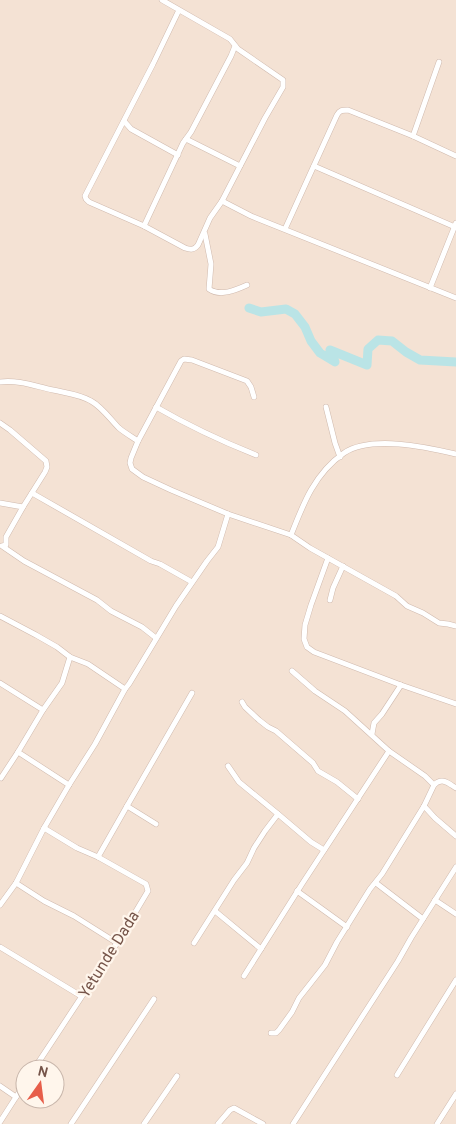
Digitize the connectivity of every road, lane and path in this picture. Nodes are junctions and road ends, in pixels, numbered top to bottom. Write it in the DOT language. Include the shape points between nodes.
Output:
graph roads {
  1 [pos="162,0"];
  2 [pos="179,10"];
  3 [pos="235,46"];
  4 [pos="440,62"];
  5 [pos="124,121"];
  6 [pos="413,136"];
  7 [pos="186,139"];
  8 [pos="178,155"];
  9 [pos="456,156"];
  10 [pos="240,166"];
  11 [pos="314,166"];
  12 [pos="222,201"];
  13 [pos="455,225"];
  14 [pos="144,226"];
  15 [pos="285,229"];
  16 [pos="205,233"];
  17 [pos="247,285"];
  18 [pos="430,288"];
  19 [pos="456,298"];
  20 [pos="0,382"];
  21 [pos="254,397"];
  22 [pos="156,407"];
  23 [pos="326,407"];
  24 [pos="0,424"];
  25 [pos="138,441"];
  26 [pos="456,454"];
  27 [pos="256,455"];
  28 [pos="340,456"];
  29 [pos="32,493"];
  30 [pos="0,504"];
  31 [pos="24,507"];
  32 [pos="228,514"];
  33 [pos="291,535"];
  34 [pos="5,540"];
  35 [pos="0,549"];
  36 [pos="328,558"];
  37 [pos="343,566"];
  38 [pos="192,582"];
  39 [pos="330,600"];
  40 [pos="0,616"];
  41 [pos="456,626"];
  42 [pos="156,638"];
  43 [pos="70,657"];
  44 [pos="292,671"];
  45 [pos="0,683"];
  46 [pos="402,685"];
  47 [pos="125,689"];
  48 [pos="192,694"];
  49 [pos="242,702"];
  50 [pos="456,703"];
  51 [pos="43,710"];
  52 [pos="372,734"];
  53 [pos="389,751"];
  54 [pos="18,752"];
  55 [pos="228,766"];
  56 [pos="1,778"];
  57 [pos="69,785"];
  58 [pos="434,785"];
  59 [pos="456,788"];
  60 [pos="358,799"];
  61 [pos="126,806"];
  62 [pos="424,806"];
  63 [pos="278,814"];
  64 [pos="156,824"];
  65 [pos="44,828"];
  66 [pos="456,836"];
  67 [pos="324,850"];
  68 [pos="98,857"];
  69 [pos="456,867"];
  70 [pos="16,882"];
  71 [pos="376,883"];
  72 [pos="297,892"];
  73 [pos="435,900"];
  74 [pos="0,905"];
  75 [pos="215,911"];
  76 [pos="456,914"];
  77 [pos="423,919"];
  78 [pos="347,927"];
  79 [pos="117,942"];
  80 [pos="194,943"];
  81 [pos="0,947"];
  82 [pos="261,949"];
  83 [pos="244,976"];
  84 [pos="456,980"];
  85 [pos="81,996"];
  86 [pos="154,999"];
  87 [pos="271,1033"];
  88 [pos="40,1059"];
  89 [pos="397,1075"];
  90 [pos="178,1076"];
  91 [pos="0,1086"];
  92 [pos="456,1094"];
  93 [pos="15,1096"];
  94 [pos="15,1099"];
  95 [pos="0,1122"];
  96 [pos="71,1124"];
  97 [pos="144,1124"];
  98 [pos="218,1124"];
  99 [pos="264,1124"];
  100 [pos="294,1124"];
  101 [pos="437,1124"];
  1 -- 2 [label="street"];
  2 -- 3 [label="street" via="230,39"];
  2 -- 5 [label="street"];
  3 -- 7 [label="street"];
  3 -- 10 [label="street" via="282,78 284,83"];
  4 -- 6 [label="street"];
  5 -- 8 [label="street" via="131,129"];
  5 -- 14 [label="street" via="85,196 89,202"];
  6 -- 9 [label="street"];
  6 -- 11 [label="street" via="343,110 339,112"];
  7 -- 8 [label="street"];
  7 -- 10 [label="street"];
  8 -- 14 [label="street"];
  10 -- 12 [label="street"];
  11 -- 13 [label="street"];
  11 -- 15 [label="street"];
  12 -- 15 [label="street"];
  12 -- 16 [label="street" via="210,218"];
  13 -- 18 [label="street"];
  14 -- 16 [label="street" via="189,249 196,248"];
  15 -- 18 [label="street"];
  16 -- 17 [label="street" via="211,269 209,289 213,292 235,291"];
  18 -- 19 [label="street"];
  20 -- 25 [label="street" via="20,382 92,401 119,428"];
  21 -- 22 [label="street" via="247,381 184,359"];
  22 -- 25 [label="street"];
  22 -- 27 [label="street" via="214,438"];
  23 -- 28 [label="street"];
  24 -- 29 [label="street" via="46,461 45,472"];
  25 -- 32 [label="street" via="131,458 132,469 143,477"];
  26 -- 28 [label="street" via="400,444 369,444"];
  28 -- 33 [label="street" via="311,491"];
  29 -- 31 [label="street"];
  29 -- 38 [label="street"];
  30 -- 31 [label="street"];
  31 -- 34 [label="street"];
  32 -- 33 [label="street"];
  32 -- 38 [label="street" via="218,547"];
  33 -- 36 [label="street"];
  34 -- 35 [label="street"];
  34 -- 42 [label="street" via="6,544 2,546 24,561 97,600"];
  36 -- 37 [label="street"];
  36 -- 46 [label="street" via="305,625 307,647"];
  37 -- 39 [label="street"];
  37 -- 41 [label="street" via="439,623"];
  38 -- 42 [label="street"];
  40 -- 43 [label="street"];
  42 -- 47 [label="street"];
  43 -- 47 [label="street" via="88,664"];
  43 -- 51 [label="street" via="62,683"];
  44 -- 52 [label="street"];
  45 -- 51 [label="street"];
  46 -- 50 [label="street"];
  46 -- 52 [label="street" via="374,723"];
  47 -- 57 [label="street"];
  48 -- 61 [label="street"];
  49 -- 60 [label="street" via="259,720 313,763 318,771"];
  51 -- 54 [label="street"];
  52 -- 53 [label="street"];
  53 -- 58 [label="street"];
  53 -- 60 [label="street"];
  54 -- 56 [label="street"];
  54 -- 57 [label="street"];
  55 -- 63 [label="street" via="239,782"];
  57 -- 65 [label="street"];
  58 -- 59 [label="street" via="442,780"];
  58 -- 62 [label="street"];
  60 -- 67 [label="street"];
  61 -- 64 [label="street"];
  61 -- 68 [label="street"];
  62 -- 66 [label="street"];
  62 -- 71 [label="street"];
  63 -- 67 [label="street"];
  63 -- 75 [label="street"];
  65 -- 68 [label="street"];
  65 -- 70 [label="street"];
  67 -- 72 [label="street"];
  68 -- 79 [label="street, Yetunde Dada" via="147,886 148,891"];
  69 -- 73 [label="street"];
  70 -- 74 [label="street"];
  70 -- 79 [label="street"];
  71 -- 77 [label="street"];
  71 -- 78 [label="street"];
  72 -- 78 [label="street"];
  72 -- 82 [label="street"];
  73 -- 76 [label="street"];
  73 -- 77 [label="street"];
  75 -- 80 [label="street"];
  75 -- 82 [label="street"];
  77 -- 100 [label="street"];
  78 -- 87 [label="street" via="292,1012 279,1030"];
  79 -- 85 [label="street, Yetunde Dada"];
  81 -- 85 [label="street"];
  82 -- 83 [label="street"];
  84 -- 89 [label="street"];
  85 -- 88 [label="street, Yetunde Dada"];
  86 -- 96 [label="street"];
  90 -- 97 [label="street"];
  91 -- 93 [label="street"];
  92 -- 101 [label="street"];
  94 -- 95 [label="street"];
  98 -- 99 [label="street" via="234,1108"];
}
